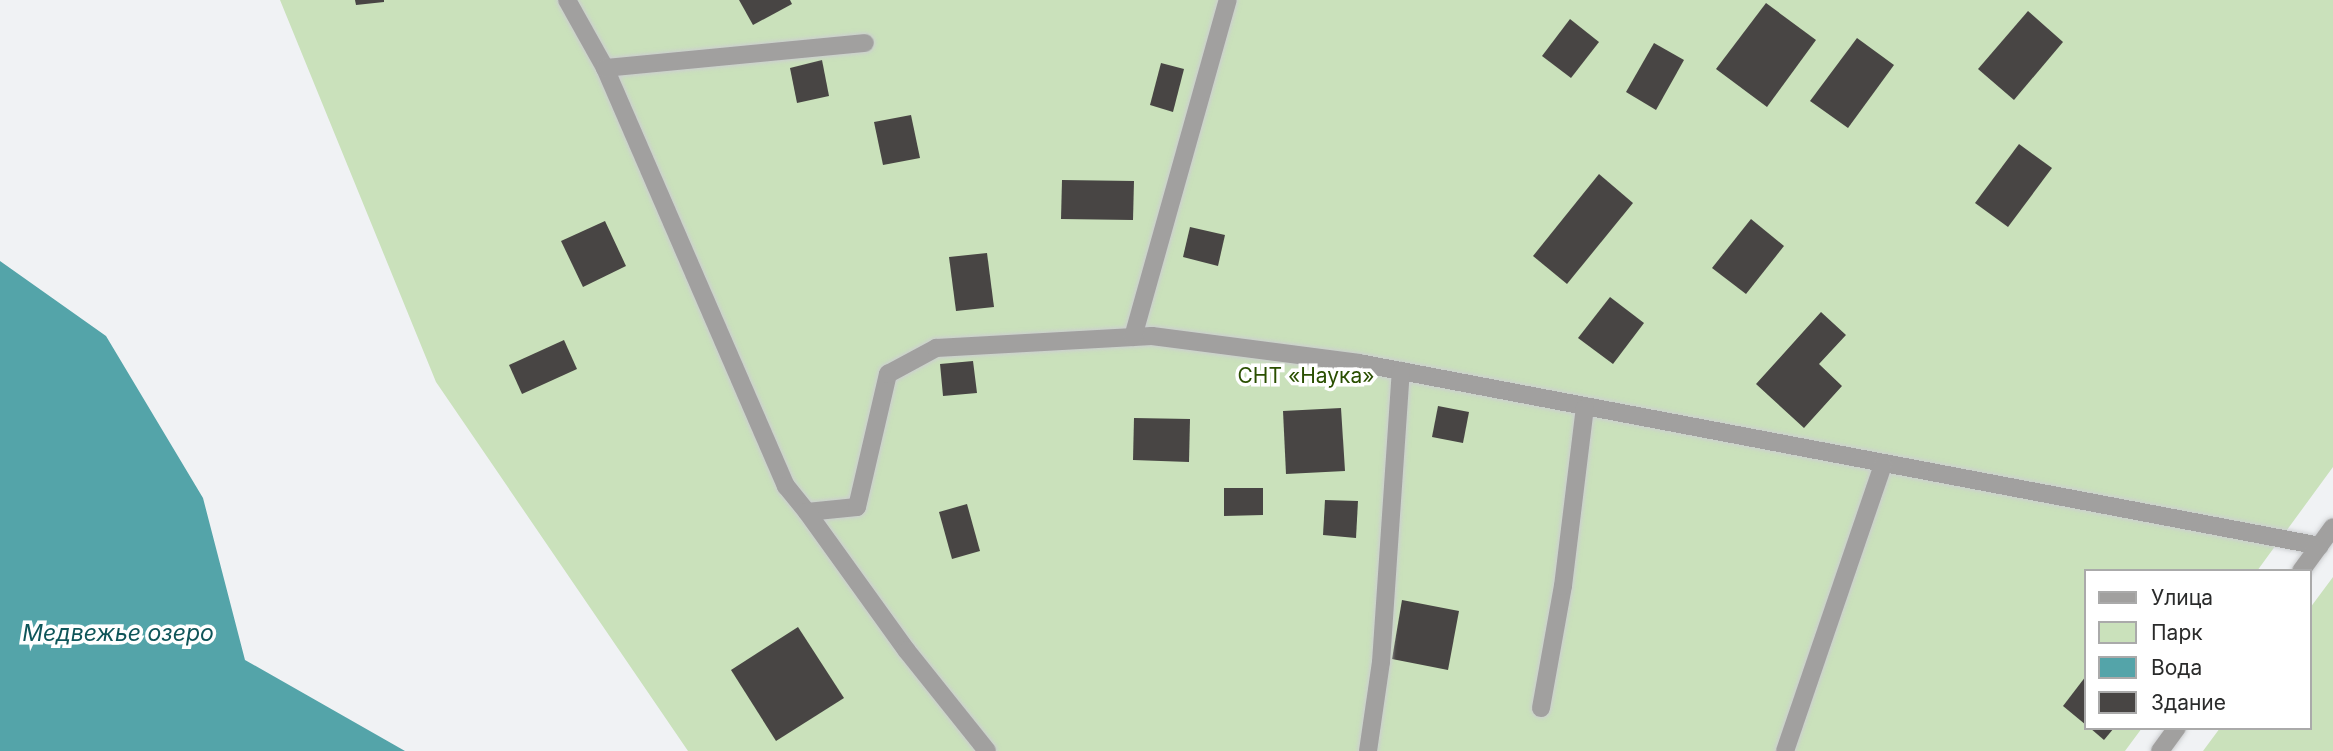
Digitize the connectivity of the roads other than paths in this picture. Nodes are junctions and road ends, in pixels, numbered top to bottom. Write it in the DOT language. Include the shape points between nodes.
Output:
graph roads {
  1 [pos="568,0"];
  2 [pos="1228,0"];
  3 [pos="865,43"];
  4 [pos="604,68"];
  5 [pos="1133,337"];
  6 [pos="1401,371"];
  7 [pos="1585,408"];
  8 [pos="1882,465"];
  9 [pos="807,512"];
  10 [pos="2333,527"];
  11 [pos="2320,546"];
  12 [pos="2303,569"];
  13 [pos="1541,708"];
  14 [pos="2176,730"];
  15 [pos="987,751"];
  16 [pos="1368,751"];
  17 [pos="1785,751"];
  18 [pos="2160,751"];
  1 -- 4 [label="street"];
  2 -- 5 [label="street"];
  3 -- 4 [label="street"];
  4 -- 9 [label="street" via="786,486"];
  5 -- 6 [label="street"];
  5 -- 9 [label="street" via="936,348 888,374 856,508"];
  6 -- 7 [label="street"];
  6 -- 16 [label="street" via="1381,662"];
  7 -- 8 [label="street"];
  7 -- 13 [label="street" via="1563,586"];
  8 -- 11 [label="street"];
  8 -- 17 [label="street"];
  9 -- 15 [label="street" via="907,651"];
  10 -- 11 [label="street"];
  11 -- 12 [label="street"];
  14 -- 18 [label="street"];
}
